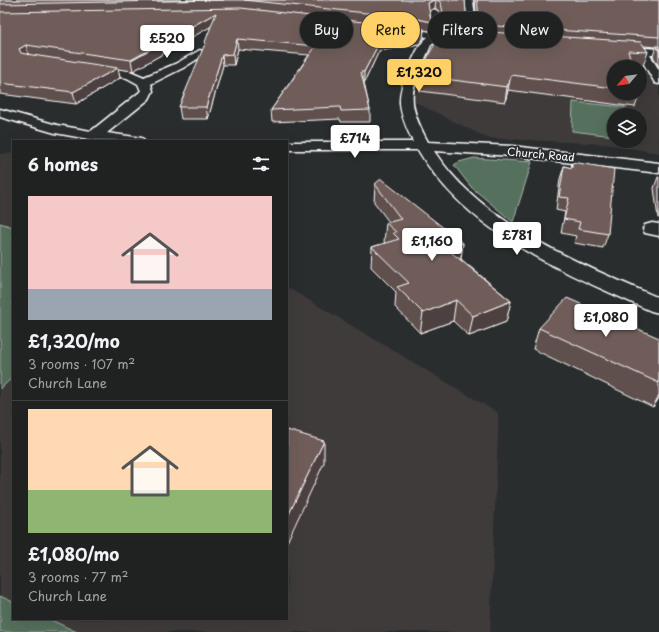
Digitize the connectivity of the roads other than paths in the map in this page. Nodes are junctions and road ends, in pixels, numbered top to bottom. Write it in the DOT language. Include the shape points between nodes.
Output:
graph roads {
  1 [pos="470,0"];
  2 [pos="472,12"];
  3 [pos="428,42"];
  4 [pos="605,48"];
  5 [pos="642,51"];
  6 [pos="659,52"];
  7 [pos="200,53"];
  8 [pos="79,67"];
  9 [pos="659,80"];
  10 [pos="144,82"];
  11 [pos="0,113"];
  12 [pos="94,136"];
  13 [pos="129,140"];
  14 [pos="288,146"];
  15 [pos="422,146"];
  16 [pos="659,168"];
  17 [pos="659,306"];
  1 -- 2 [label="street"];
  3 -- 15 [label="street" via="406,91 406,104"];
  4 -- 5 [label="street"];
  5 -- 6 [label="street"];
  5 -- 9 [label="street"];
  7 -- 10 [label="street"];
  8 -- 10 [label="street" via="130,75"];
  10 -- 12 [label="street" via="147,91 144,96"];
  11 -- 12 [label="street" via="55,129"];
  12 -- 13 [label="street"];
  14 -- 15 [label="street, Church Road"];
  15 -- 16 [label="street, Church Road" via="512,151"];
  15 -- 17 [label="street" via="434,165 470,203 498,226 586,274"];
}
